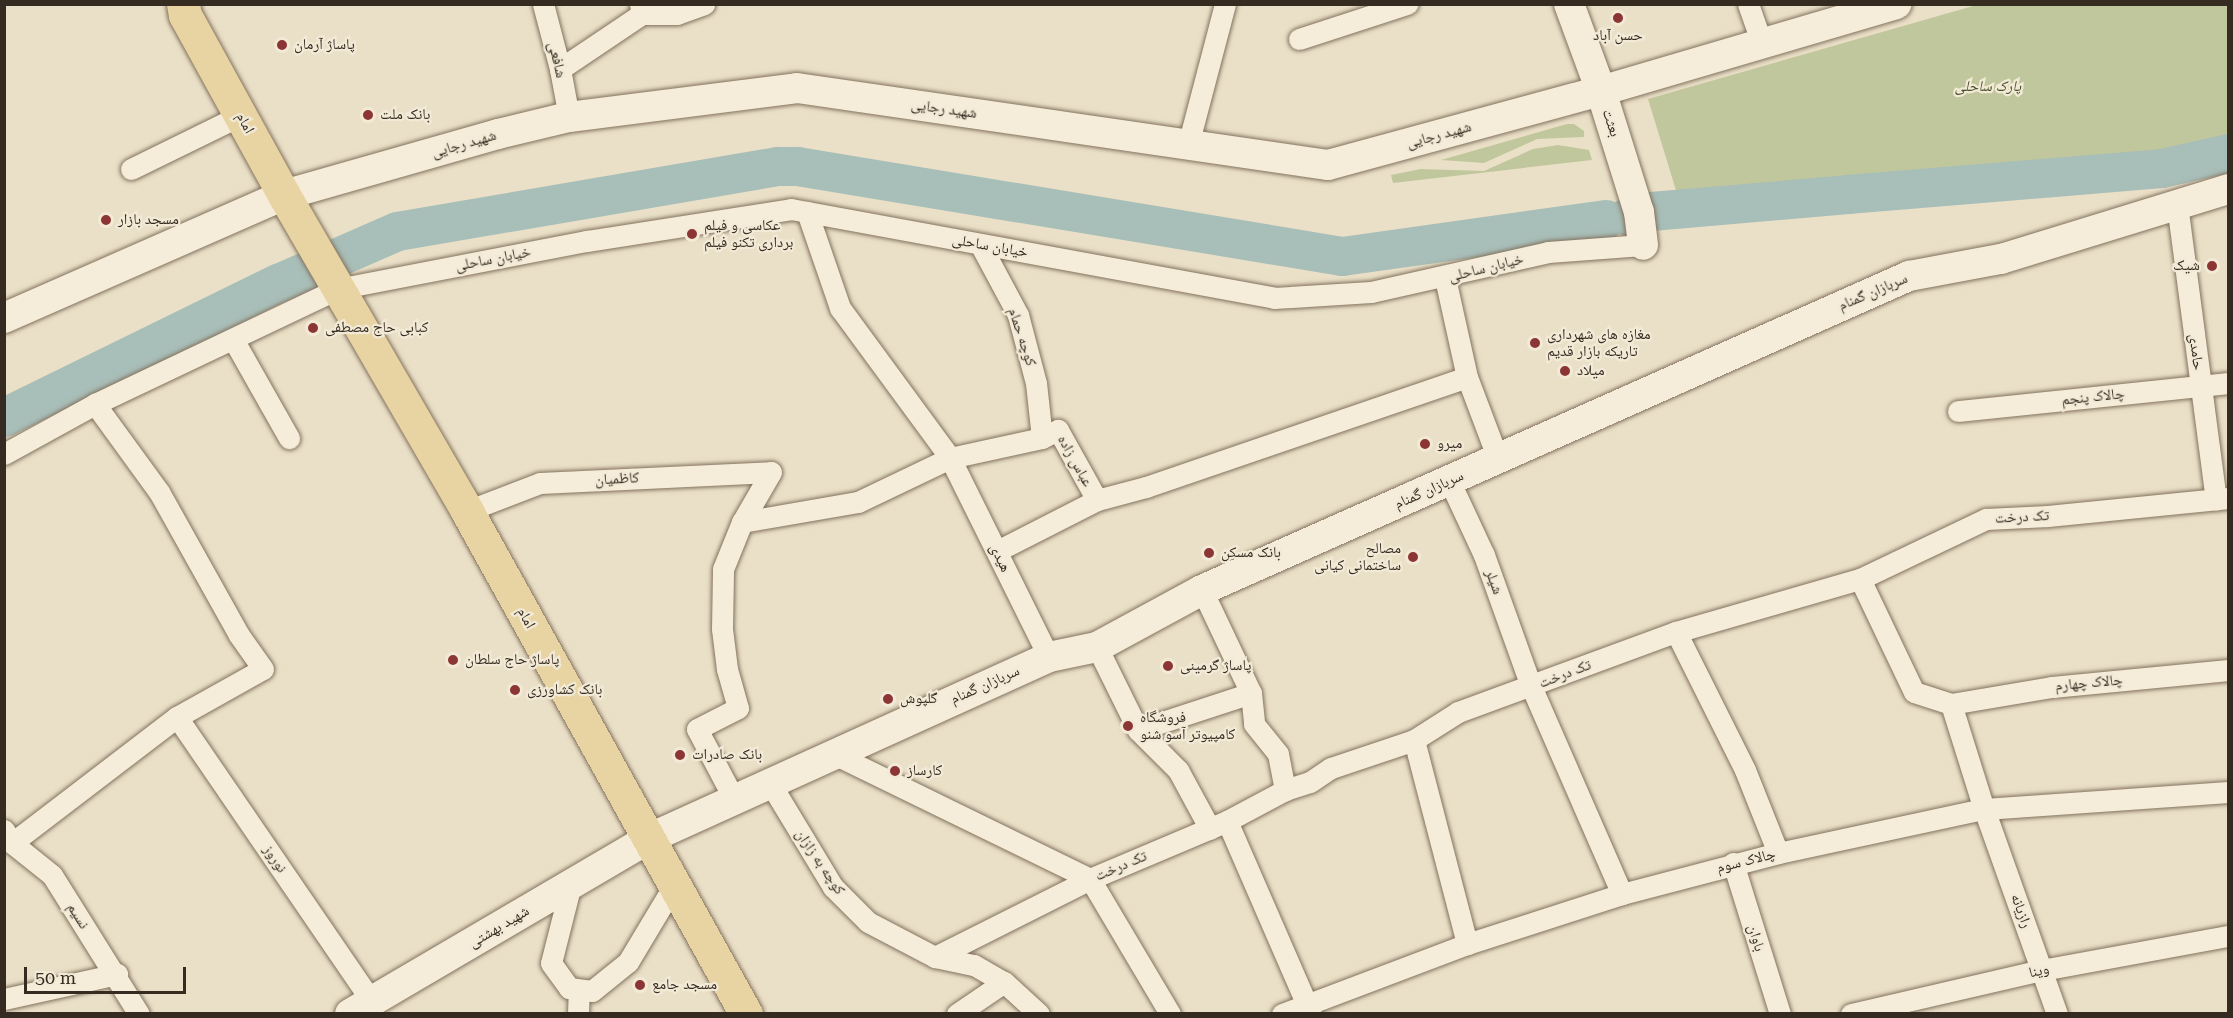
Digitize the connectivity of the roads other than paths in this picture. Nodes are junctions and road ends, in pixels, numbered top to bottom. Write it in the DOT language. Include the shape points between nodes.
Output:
graph roads {
  1 [pos="543,4"];
  2 [pos="704,4"];
  3 [pos="1225,4"];
  4 [pos="1407,4"];
  5 [pos="1569,4"];
  6 [pos="1748,4"];
  7 [pos="1896,4"];
  8 [pos="189,8"];
  9 [pos="641,9"];
  10 [pos="1855,11"];
  11 [pos="1299,39"];
  12 [pos="1762,44"];
  13 [pos="560,69"];
  14 [pos="1600,91"];
  15 [pos="241,115"];
  16 [pos="569,117"];
  17 [pos="1188,145"];
  18 [pos="131,169"];
  19 [pos="2229,189"];
  20 [pos="284,195"];
  21 [pos="2177,204"];
  22 [pos="807,212"];
  23 [pos="980,244"];
  24 [pos="1643,245"];
  25 [pos="1445,278"];
  26 [pos="337,289"];
  27 [pos="4,318"];
  28 [pos="233,339"];
  29 [pos="1467,377"];
  30 [pos="2229,383"];
  31 [pos="2201,385"];
  32 [pos="95,404"];
  33 [pos="1958,411"];
  34 [pos="289,438"];
  35 [pos="1042,438"];
  36 [pos="4,454"];
  37 [pos="950,458"];
  38 [pos="1498,459"];
  39 [pos="1449,480"];
  40 [pos="2222,498"];
  41 [pos="1097,500"];
  42 [pos="467,511"];
  43 [pos="742,522"];
  44 [pos="997,551"];
  45 [pos="1860,579"];
  46 [pos="1202,590"];
  47 [pos="1676,632"];
  48 [pos="1097,647"];
  49 [pos="1048,657"];
  50 [pos="2229,670"];
  51 [pos="1531,686"];
  52 [pos="1251,693"];
  53 [pos="1952,704"];
  54 [pos="177,717"];
  55 [pos="1138,730"];
  56 [pos="1414,740"];
  57 [pos="832,753"];
  58 [pos="770,783"];
  59 [pos="1285,790"];
  60 [pos="2229,792"];
  61 [pos="734,799"];
  62 [pos="1984,809"];
  63 [pos="1218,825"];
  64 [pos="8,836"];
  65 [pos="648,839"];
  66 [pos="1778,853"];
  67 [pos="1733,863"];
  68 [pos="1090,879"];
  69 [pos="571,884"];
  70 [pos="674,885"];
  71 [pos="1622,894"];
  72 [pos="2229,936"];
  73 [pos="1467,944"];
  74 [pos="935,957"];
  75 [pos="2042,970"];
  76 [pos="117,974"];
  77 [pos="1004,982"];
  78 [pos="579,990"];
  79 [pos="4,999"];
  80 [pos="1310,1009"];
  81 [pos="357,1010"];
  82 [pos="139,1014"];
  83 [pos="578,1014"];
  84 [pos="746,1014"];
  85 [pos="957,1014"];
  86 [pos="1038,1014"];
  87 [pos="1170,1014"];
  88 [pos="1282,1014"];
  89 [pos="1780,1014"];
  90 [pos="1851,1014"];
  91 [pos="2057,1014"];
  1 -- 13 [label="street, شافعی"];
  2 -- 9 [label="street" via="677,14"];
  3 -- 17 [label="street"];
  4 -- 11 [label="street"];
  5 -- 14 [label="street, بعثت"];
  6 -- 12 [label="street"];
  7 -- 10 [label="street, شهید رجایی"];
  8 -- 15 [label="main road, امام"];
  9 -- 13 [label="street"];
  10 -- 12 [label="street, شهید رجایی"];
  12 -- 14 [label="street, شهید رجایی"];
  13 -- 16 [label="street, شافعی"];
  14 -- 17 [label="street, شهید رجایی" via="1328,165"];
  14 -- 24 [label="street, بعثت" via="1639,212"];
  15 -- 18 [label="street"];
  15 -- 20 [label="main road, امام"];
  16 -- 17 [label="street, شهید رجایی" via="797,88"];
  16 -- 20 [label="street, شهید رجایی"];
  19 -- 21 [label="street, سربازان گمنام"];
  20 -- 26 [label="main road, امام"];
  20 -- 27 [label="street, شهید رجایی"];
  21 -- 31 [label="street, حامدی"];
  21 -- 38 [label="street, سربازان گمنام" via="2001,259 1909,276"];
  22 -- 23 [label="street, خیابان ساحلی"];
  22 -- 26 [label="street, خیابان ساحلی" via="791,209 587,241"];
  22 -- 37 [label="street" via="840,308"];
  23 -- 25 [label="street, خیابان ساحلی" via="1274,298 1371,292"];
  23 -- 35 [label="street, کوچه حمام" via="1018,315 1036,383"];
  24 -- 25 [label="street, خیابان ساحلی" via="1548,252"];
  25 -- 29 [label="street"];
  26 -- 28 [label="street, خیابان ساحلی"];
  26 -- 42 [label="main road, امام"];
  28 -- 32 [label="street, خیابان ساحلی"];
  28 -- 34 [label="street"];
  29 -- 38 [label="street"];
  29 -- 41 [label="street, عباس زاده" via="1146,487"];
  30 -- 31 [label="street, چالاک پنجم"];
  31 -- 33 [label="street, چالاک پنجم"];
  31 -- 40 [label="street, حامدی"];
  32 -- 36 [label="street, خیابان ساحلی"];
  32 -- 54 [label="street" via="159,492 239,634 264,669"];
  35 -- 37 [label="street, عباس زاده"];
  35 -- 41 [label="street, عباس زاده" via="1058,430"];
  37 -- 43 [label="street, عباس زاده" via="858,502"];
  37 -- 44 [label="street, هیدی"];
  38 -- 39 [label="street, سربازان گمنام"];
  39 -- 46 [label="street, سربازان گمنام"];
  39 -- 51 [label="street, شیلر" via="1484,555"];
  40 -- 45 [label="street, تک درخت" via="1986,519"];
  41 -- 44 [label="street"];
  42 -- 43 [label="street, کاظمیان" via="540,483 771,472"];
  42 -- 65 [label="main road, امام"];
  43 -- 61 [label="street" via="723,569 722,629 727,669 738,708 697,729"];
  44 -- 49 [label="street, هیدی"];
  45 -- 47 [label="street, تک درخت"];
  45 -- 53 [label="street" via="1914,692"];
  46 -- 48 [label="street, سربازان گمنام"];
  46 -- 52 [label="street"];
  47 -- 51 [label="street, تک درخت"];
  47 -- 66 [label="street" via="1745,770"];
  48 -- 49 [label="street, سربازان گمنام"];
  48 -- 55 [label="street"];
  49 -- 57 [label="street, سربازان گمنام"];
  50 -- 53 [label="street, چالاک چهارم" via="2052,687"];
  51 -- 56 [label="street, تک درخت" via="1458,712"];
  51 -- 71 [label="street, شیلر"];
  52 -- 55 [label="street"];
  52 -- 59 [label="street" via="1254,724 1278,754"];
  53 -- 62 [label="street, رازیانه"];
  54 -- 64 [label="street"];
  54 -- 81 [label="street, نوروز"];
  55 -- 63 [label="street" via="1178,770"];
  56 -- 59 [label="street, تک درخت" via="1331,768 1310,782"];
  56 -- 73 [label="street"];
  57 -- 58 [label="street, سربازان گمنام"];
  57 -- 68 [label="street"];
  58 -- 61 [label="street, سربازان گمنام"];
  58 -- 74 [label="street, کوچه به زازان" via="833,887 868,922"];
  59 -- 63 [label="street, تک درخت"];
  60 -- 62 [label="street, چالاک سوم"];
  61 -- 65 [label="street, سربازان گمنام"];
  62 -- 66 [label="street, چالاک سوم"];
  62 -- 75 [label="street, رازیانه"];
  63 -- 68 [label="street, تک درخت"];
  63 -- 80 [label="street"];
  64 -- 76 [label="street, نسیم" via="52,875"];
  65 -- 69 [label="street, شهید بهشتی"];
  65 -- 70 [label="main road, امام"];
  66 -- 67 [label="street, چالاک سوم"];
  67 -- 71 [label="street, چالاک سوم"];
  67 -- 89 [label="street, باوان"];
  68 -- 74 [label="street, تک درخت"];
  68 -- 87 [label="street"];
  69 -- 78 [label="street" via="551,963 569,988"];
  69 -- 81 [label="street, شهید بهشتی"];
  70 -- 78 [label="street" via="628,962 592,991"];
  70 -- 84 [label="main road, امام"];
  71 -- 73 [label="street, چالاک سوم"];
  72 -- 75 [label="street, وینا"];
  73 -- 80 [label="street, چالاک سوم"];
  74 -- 77 [label="street, کوچه به زازان" via="974,965"];
  75 -- 90 [label="street, وینا"];
  75 -- 91 [label="street, رازیانه"];
  76 -- 79 [label="street"];
  76 -- 82 [label="street, نسیم"];
  77 -- 85 [label="street"];
  77 -- 86 [label="street, کوچه به زازان"];
  78 -- 83 [label="street"];
  80 -- 88 [label="street, چالاک سوم"];
}
